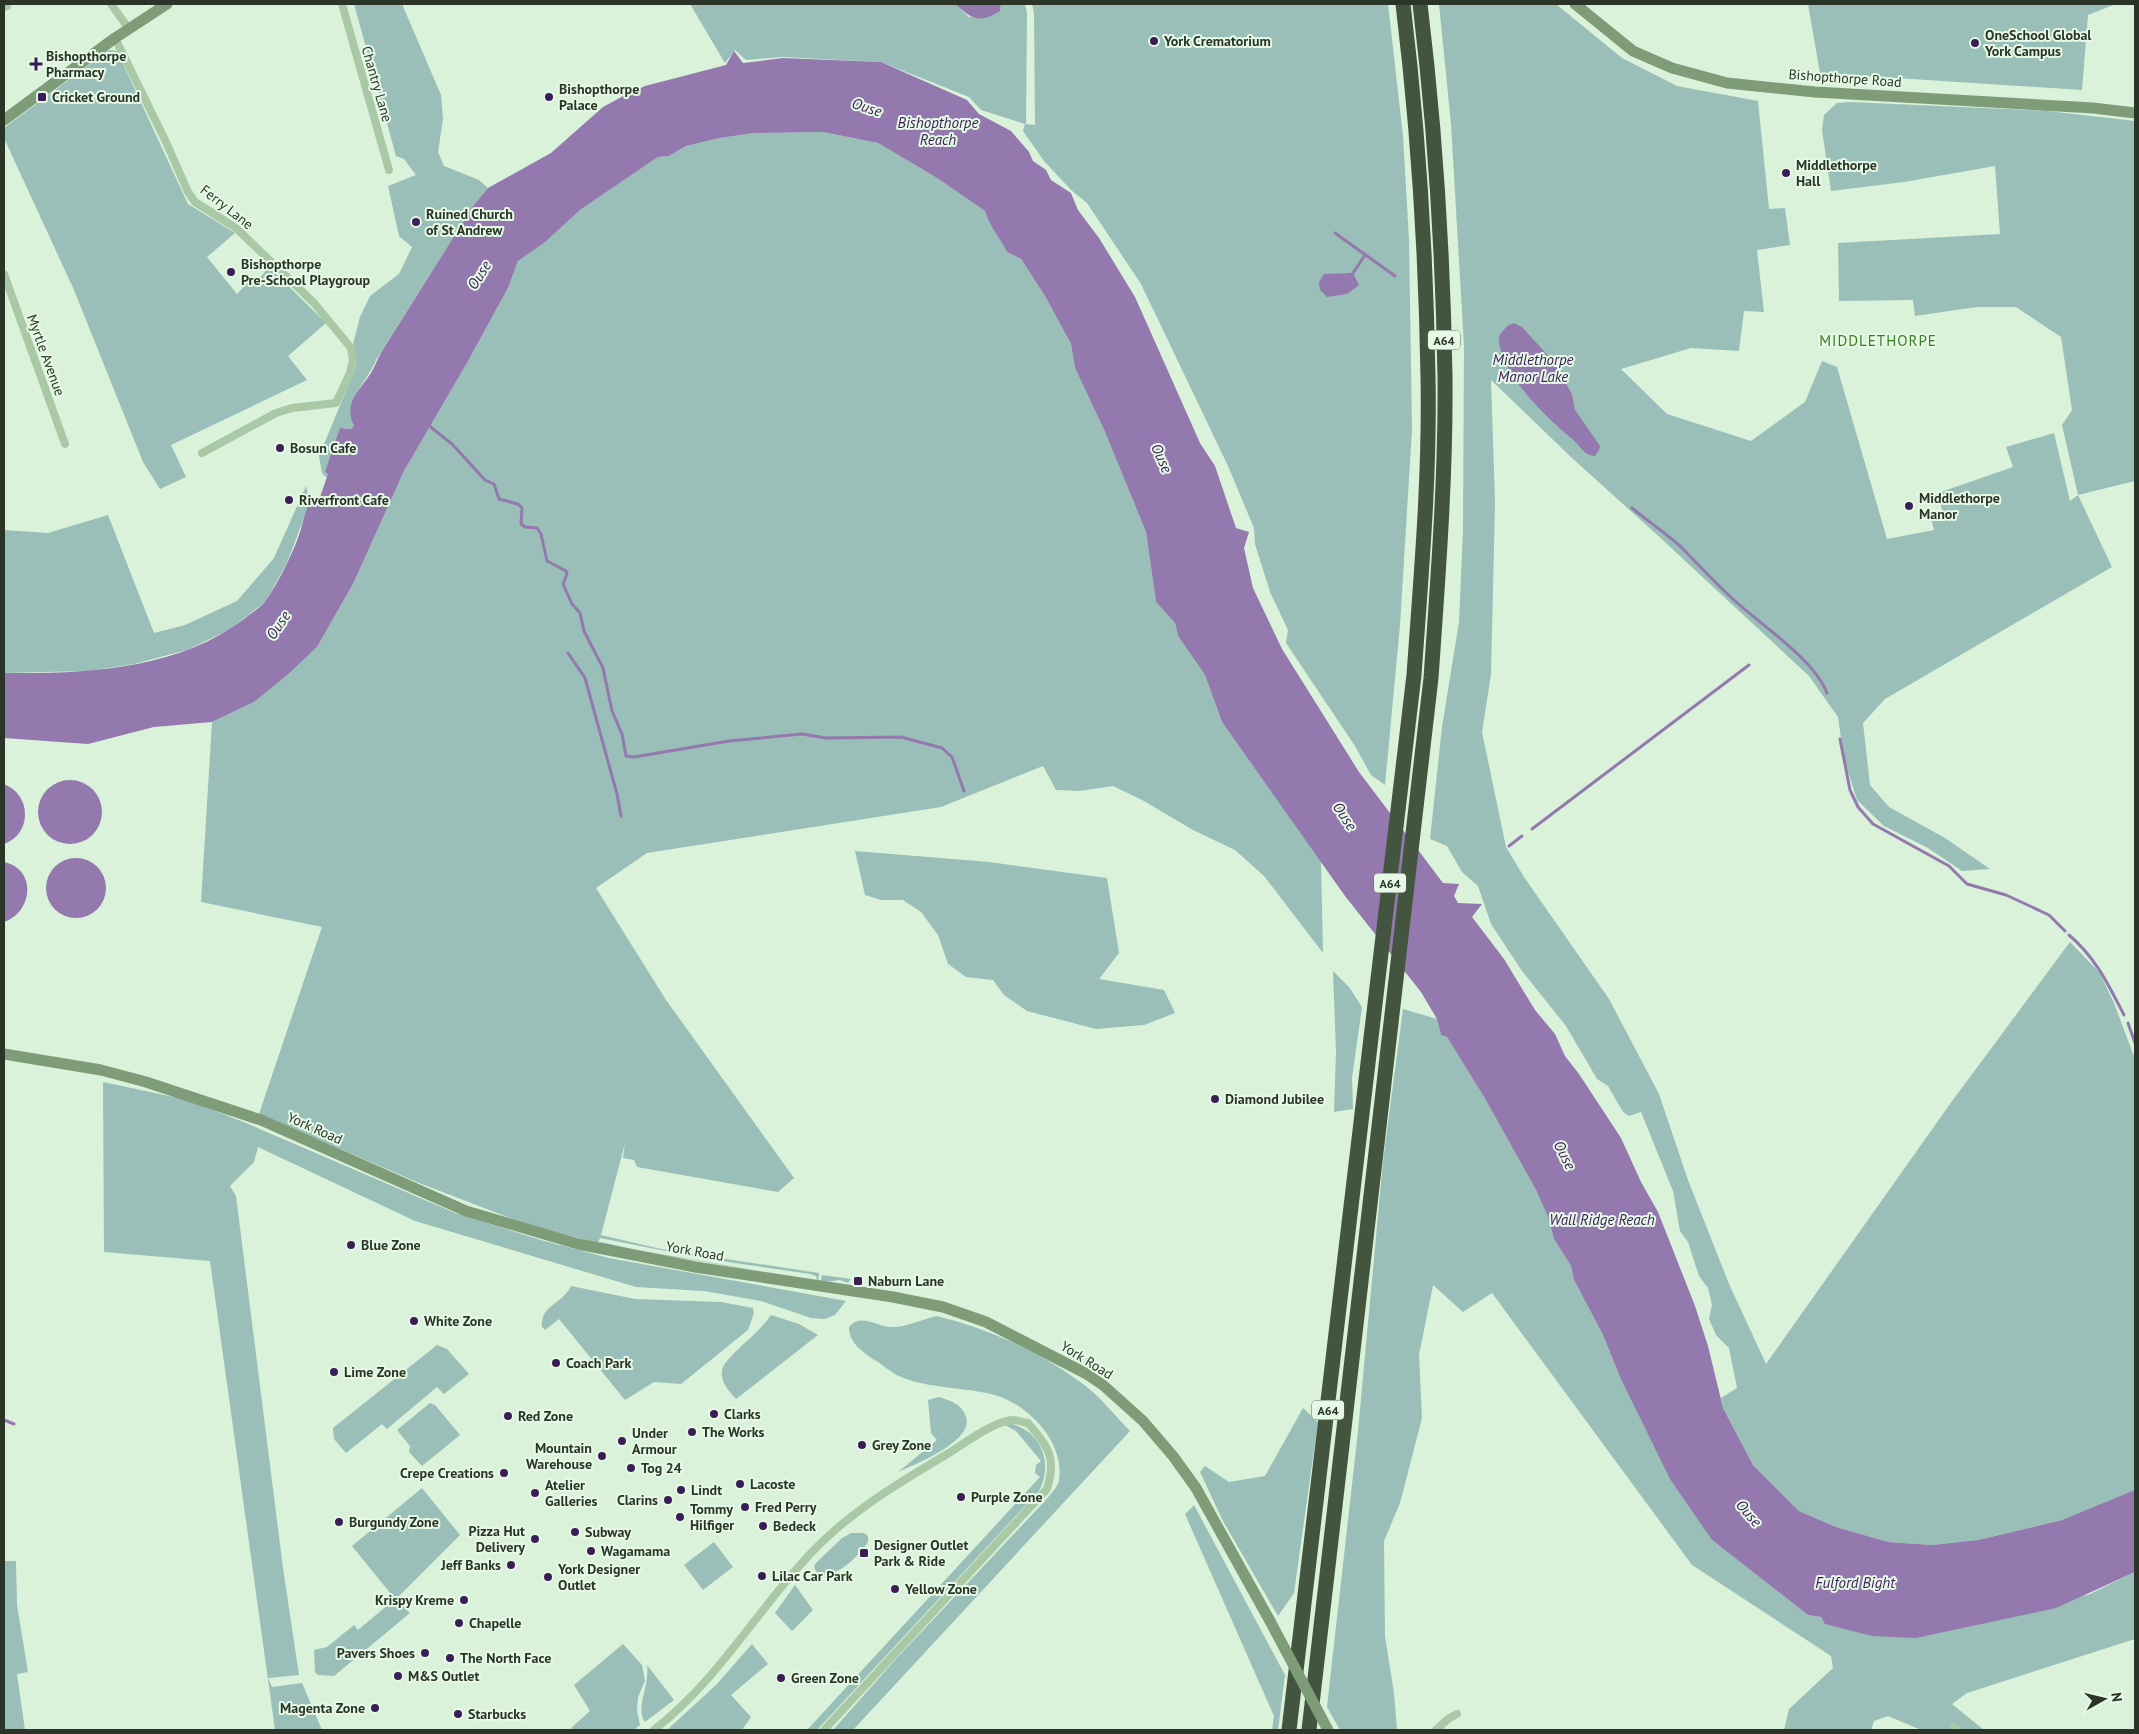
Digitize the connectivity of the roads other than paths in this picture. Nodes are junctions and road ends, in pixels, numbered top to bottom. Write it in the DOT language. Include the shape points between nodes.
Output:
graph roads {
  1 [pos="111,4"];
  2 [pos="167,4"];
  3 [pos="342,4"];
  4 [pos="1402,4"];
  5 [pos="1420,4"];
  6 [pos="1575,4"];
  7 [pos="129,29"];
  8 [pos="115,38"];
  9 [pos="2135,113"];
  10 [pos="4,120"];
  11 [pos="389,170"];
  12 [pos="4,274"];
  13 [pos="65,444"];
  14 [pos="202,453"];
  15 [pos="4,1054"];
  16 [pos="1457,1714"];
  17 [pos="654,1730"];
  18 [pos="824,1730"];
  19 [pos="1289,1730"];
  20 [pos="1310,1730"];
  21 [pos="1328,1730"];
  22 [pos="1436,1730"];
  1 -- 7 [label="street"];
  2 -- 7 [label="main road"];
  3 -- 11 [label="street, Chantry Lane"];
  4 -- 19 [label="highway, A64" via="1422,217 1428,378 1424,523 1414,676"];
  5 -- 20 [label="highway, A64" via="1440,213 1445,377 1442,524 1431,678"];
  6 -- 9 [label="main road, Bishopthorpe Road" via="1633,50 1672,68 1727,83 1815,92"];
  7 -- 8 [label="main road"];
  8 -- 10 [label="main road"];
  8 -- 14 [label="street, Ferry Lane" via="194,202 236,228 314,303 352,348 350,373 336,403 276,413"];
  12 -- 13 [label="street, Myrtle Avenue"];
  15 -- 21 [label="main road, York Road, bridge" via="101,1070 146,1082 260,1120 466,1210 578,1244 695,1267 893,1297 943,1307 986,1322 1085,1373 1143,1421 1173,1456 1196,1488"];
  16 -- 22 [label="street"];
  17 -- 18 [label="street" via="701,1688 812,1552 857,1512 891,1487 984,1432 1013,1420 1028,1423 1048,1449 1052,1462 1052,1474 1046,1489"];
}
